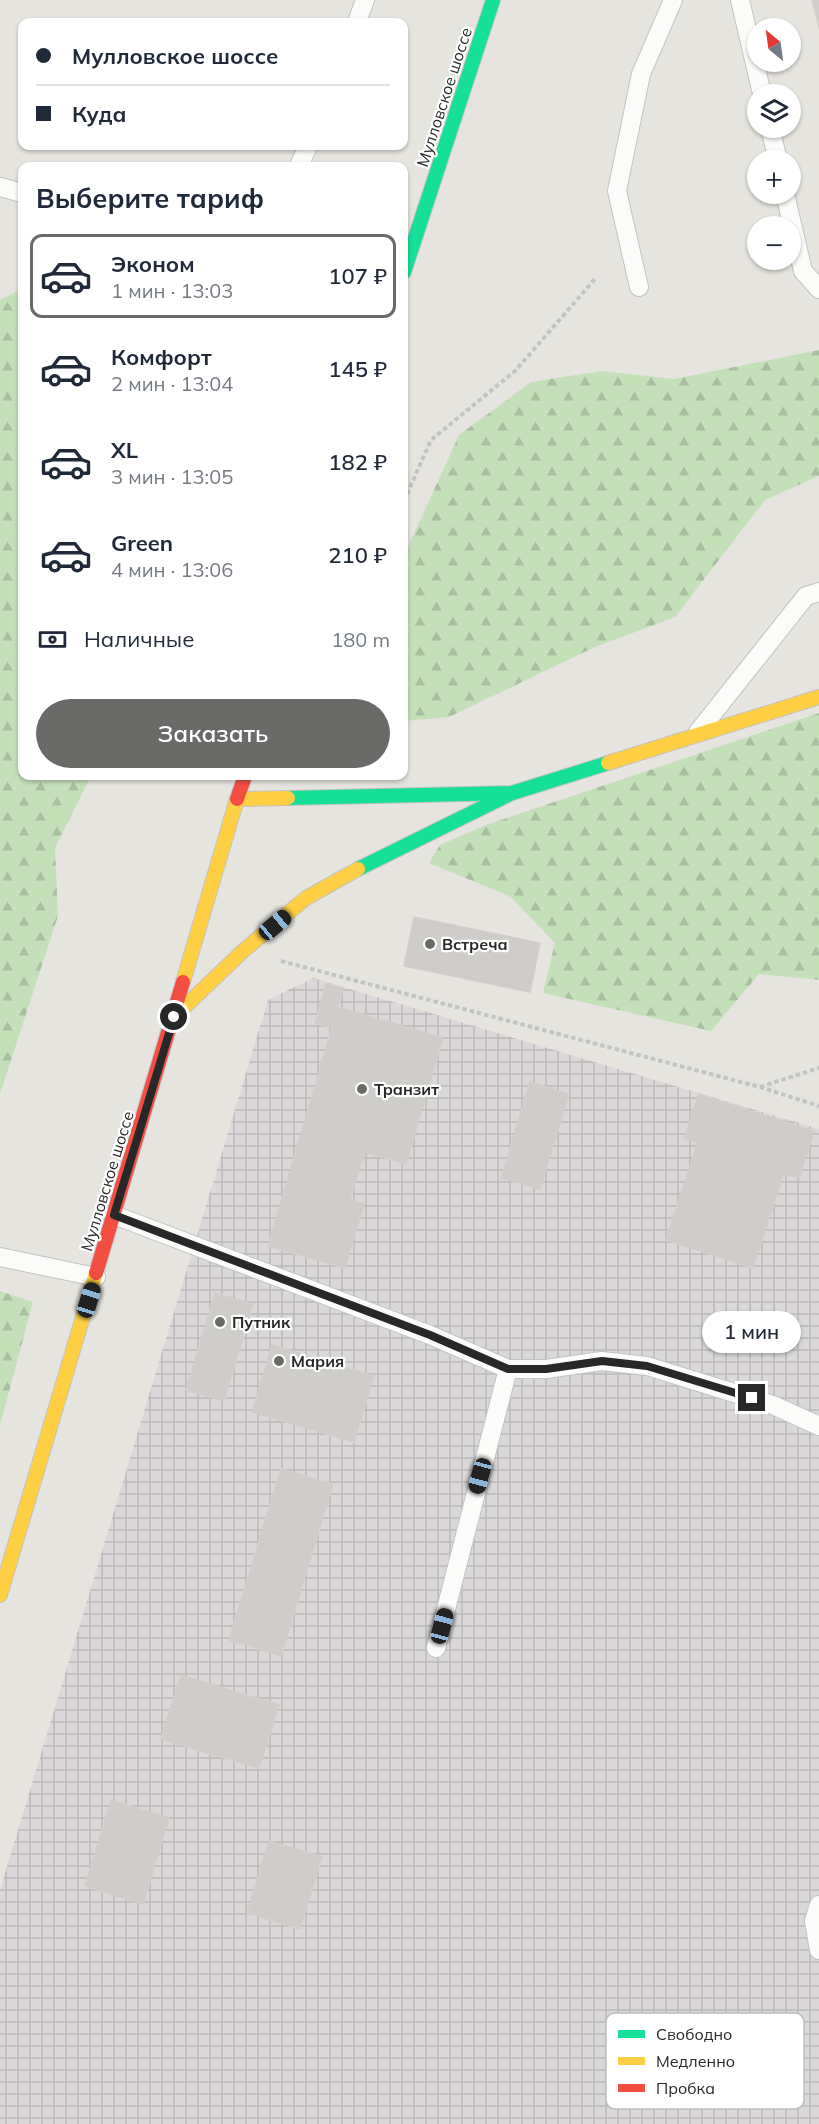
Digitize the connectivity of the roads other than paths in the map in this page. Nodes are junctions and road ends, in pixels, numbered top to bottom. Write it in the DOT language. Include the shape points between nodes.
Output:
graph roads {
  1 [pos="365,0"];
  2 [pos="492,0"];
  3 [pos="673,0"];
  4 [pos="740,0"];
  5 [pos="358,18"];
  6 [pos="760,84"];
  7 [pos="0,187"];
  8 [pos="18,192"];
  9 [pos="787,204"];
  10 [pos="408,260"];
  11 [pos="639,287"];
  12 [pos="819,289"];
  13 [pos="819,592"];
  14 [pos="819,697"];
  15 [pos="695,736"];
  16 [pos="244,780"];
  17 [pos="512,793"];
  18 [pos="237,799"];
  19 [pos="174,1017"];
  20 [pos="114,1215"];
  21 [pos="0,1257"];
  22 [pos="96,1277"];
  23 [pos="508,1369"];
  24 [pos="819,1426"];
  25 [pos="0,1595"];
  26 [pos="436,1648"];
  27 [pos="819,1905"];
  28 [pos="819,1950"];
  1 -- 5 [label="lane"];
  2 -- 10 [label="main road, Мулловское шоссе"];
  3 -- 11 [label="lane" via="641,74 617,191"];
  4 -- 6 [label="lane"];
  7 -- 8 [label="lane"];
  9 -- 12 [label="lane" via="803,271"];
  13 -- 15 [label="lane" via="806,596"];
  14 -- 15 [label="main road"];
  15 -- 17 [label="main road"];
  16 -- 18 [label="main road, Мулловское шоссе"];
  17 -- 18 [label="main road"];
  17 -- 19 [label="main road" via="393,850 306,898"];
  18 -- 19 [label="main road, Мулловское шоссе"];
  19 -- 20 [label="main road, Мулловское шоссе"];
  20 -- 22 [label="main road, Мулловское шоссе"];
  20 -- 23 [label="lane" via="430,1335"];
  21 -- 22 [label="lane"];
  22 -- 25 [label="main road, Мулловское шоссе"];
  23 -- 24 [label="lane" via="546,1369 602,1361 647,1366 772,1405"];
  23 -- 26 [label="lane"];
  27 -- 28 [label="lane" via="814,1921"];
}
